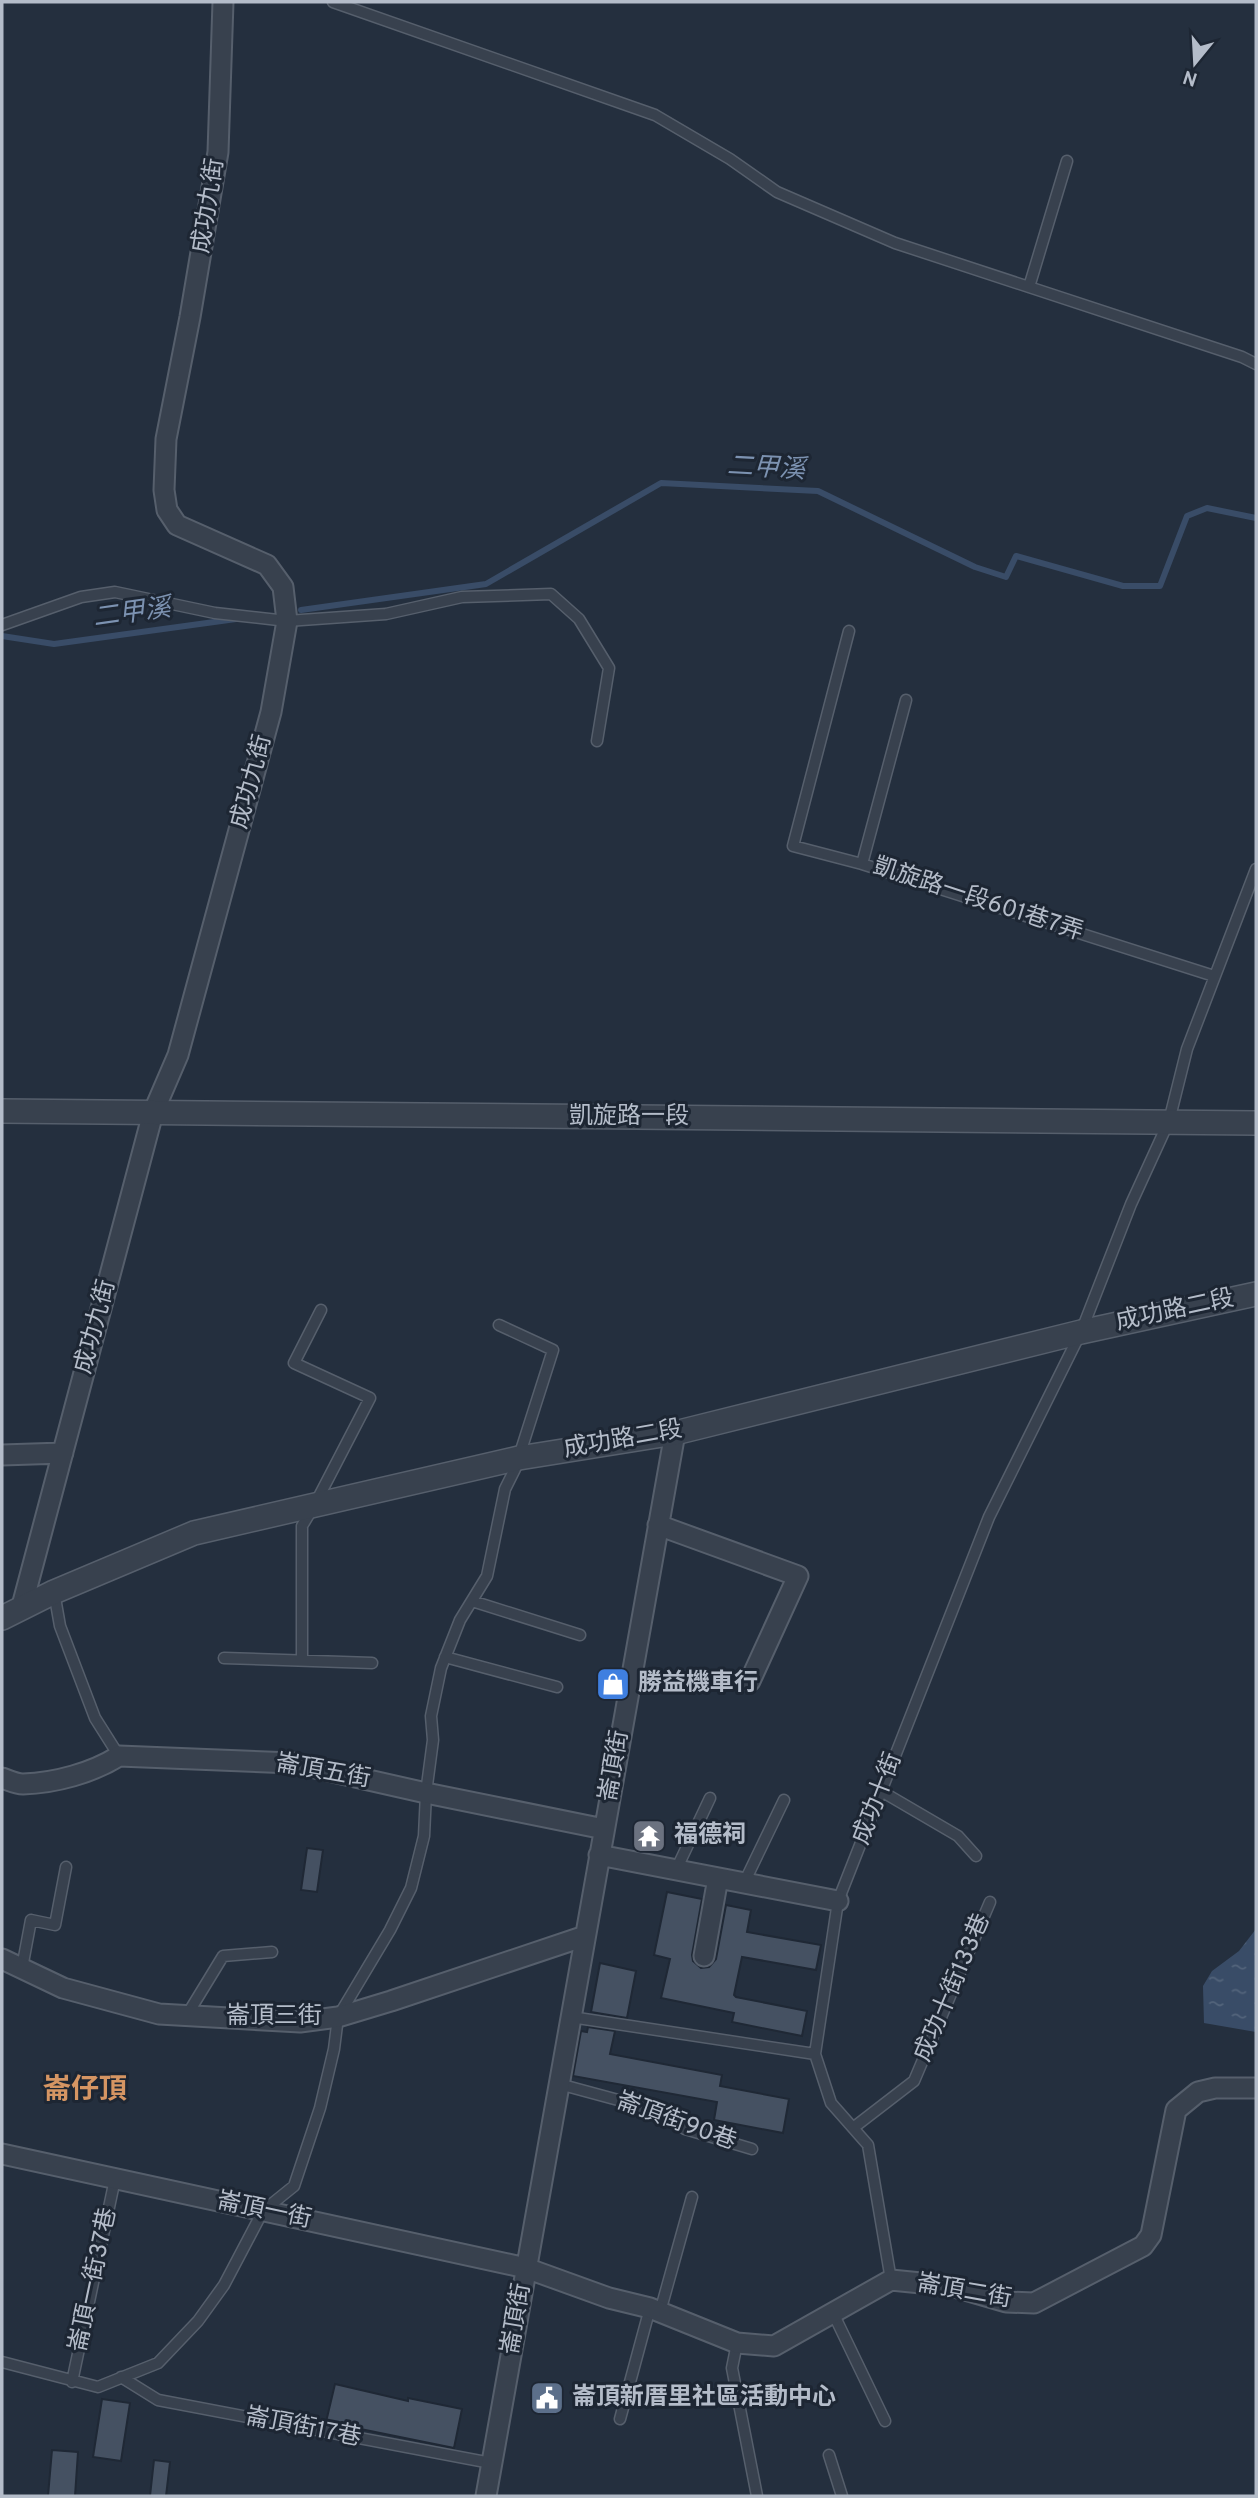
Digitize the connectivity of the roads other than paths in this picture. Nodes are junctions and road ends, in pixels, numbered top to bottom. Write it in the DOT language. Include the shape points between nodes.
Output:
graph roads {
  1 [pos="223,2"];
  2 [pos="333,2"];
  3 [pos="1067,161"];
  4 [pos="1029,287"];
  5 [pos="1256,364"];
  6 [pos="287,621"];
  7 [pos="2,625"];
  8 [pos="849,631"];
  9 [pos="906,700"];
  10 [pos="597,741"];
  11 [pos="862,864"];
  12 [pos="1256,869"];
  13 [pos="1213,976"];
  14 [pos="2,1111"];
  15 [pos="153,1113"];
  16 [pos="1169,1121"];
  17 [pos="1256,1123"];
  18 [pos="1256,1294"];
  19 [pos="321,1310"];
  20 [pos="499,1325"];
  21 [pos="1081,1332"];
  22 [pos="675,1433"];
  23 [pos="63,1453"];
  24 [pos="2,1455"];
  25 [pos="519,1458"];
  26 [pos="314,1506"];
  27 [pos="658,1525"];
  28 [pos="54,1592"];
  29 [pos="472,1601"];
  30 [pos="22,1606"];
  31 [pos="2,1618"];
  32 [pos="580,1635"];
  33 [pos="445,1657"];
  34 [pos="224,1658"];
  35 [pos="302,1661"];
  36 [pos="372,1663"];
  37 [pos="750,1681"];
  38 [pos="557,1687"];
  39 [pos="119,1756"];
  40 [pos="2,1778"];
  41 [pos="881,1791"];
  42 [pos="426,1793"];
  43 [pos="710,1798"];
  44 [pos="784,1800"];
  45 [pos="604,1829"];
  46 [pos="599,1855"];
  47 [pos="976,1856"];
  48 [pos="66,1867"];
  49 [pos="676,1870"];
  50 [pos="718,1878"];
  51 [pos="744,1883"];
  52 [pos="838,1901"];
  53 [pos="990,1902"];
  54 [pos="585,1936"];
  55 [pos="272,1952"];
  56 [pos="704,1956"];
  57 [pos="2,1959"];
  58 [pos="22,1968"];
  59 [pos="187,2015"];
  60 [pos="338,2017"];
  61 [pos="571,2017"];
  62 [pos="816,2054"];
  63 [pos="559,2084"];
  64 [pos="1256,2088"];
  65 [pos="853,2128"];
  66 [pos="752,2149"];
  67 [pos="2,2154"];
  68 [pos="115,2179"];
  69 [pos="692,2197"];
  70 [pos="263,2211"];
  71 [pos="526,2268"];
  72 [pos="891,2280"];
  73 [pos="655,2310"];
  74 [pos="833,2313"];
  75 [pos="737,2343"];
  76 [pos="2,2362"];
  77 [pos="121,2377"];
  78 [pos="72,2382"];
  79 [pos="620,2419"];
  80 [pos="885,2421"];
  81 [pos="829,2455"];
  82 [pos="491,2463"];
  83 [pos="486,2496"];
  84 [pos="757,2496"];
  85 [pos="842,2496"];
  1 -- 6 [label="street, 成功九街" via="218,152 166,439 164,490 167,510 177,524 267,565 283,587"];
  2 -- 4 [label="lane" via="655,115 778,192 895,243"];
  3 -- 4 [label="lane"];
  4 -- 5 [label="lane"];
  6 -- 7 [label="lane" via="215,613 115,592 81,597"];
  6 -- 10 [label="lane" via="386,614 462,597 551,594 579,619 609,668"];
  6 -- 15 [label="street, 成功九街" via="271,712 178,1055"];
  8 -- 11 [label="lane" via="793,846"];
  9 -- 11 [label="lane, 凱旋路一段601巷7弄"];
  11 -- 13 [label="lane, 凱旋路一段601巷7弄"];
  12 -- 13 [label="lane, 成功十街"];
  13 -- 16 [label="lane, 成功十街" via="1187,1049"];
  14 -- 15 [label="street, 凱旋路一段"];
  15 -- 16 [label="street, 凱旋路一段"];
  15 -- 23 [label="street, 成功九街"];
  16 -- 17 [label="street, 凱旋路一段"];
  16 -- 21 [label="lane, 成功十街"];
  18 -- 21 [label="street, 成功路二段"];
  19 -- 26 [label="lane" via="294,1363 370,1398"];
  20 -- 25 [label="lane" via="553,1350"];
  21 -- 22 [label="street, 成功路二段"];
  21 -- 41 [label="lane, 成功十街" via="989,1517"];
  22 -- 25 [label="street, 成功路二段"];
  22 -- 27 [label="street, 崙頂街"];
  23 -- 24 [label="street"];
  23 -- 30 [label="street, 成功九街"];
  25 -- 26 [label="street, 成功路二段"];
  25 -- 29 [label="lane" via="505,1489 487,1576"];
  26 -- 28 [label="street, 成功路二段" via="194,1533"];
  26 -- 35 [label="lane" via="302,1526"];
  27 -- 37 [label="street" via="799,1576"];
  27 -- 45 [label="street, 崙頂街"];
  28 -- 30 [label="street, 成功路二段"];
  28 -- 39 [label="lane" via="60,1626 94,1718"];
  29 -- 32 [label="lane"];
  29 -- 33 [label="lane"];
  30 -- 31 [label="street, 成功路二段"];
  33 -- 38 [label="lane"];
  33 -- 42 [label="lane" via="431,1716 433,1740"];
  34 -- 35 [label="lane"];
  35 -- 36 [label="lane"];
  39 -- 40 [label="street, 崙頂五街" via="101,1767 63,1777 21,1784"];
  39 -- 42 [label="street, 崙頂五街" via="293,1763"];
  41 -- 47 [label="lane" via="958,1836"];
  41 -- 52 [label="lane, 成功十街"];
  42 -- 45 [label="street, 崙頂五街"];
  42 -- 60 [label="lane" via="424,1836 411,1888"];
  43 -- 49 [label="lane"];
  44 -- 51 [label="lane"];
  45 -- 46 [label="street, 崙頂街"];
  46 -- 49 [label="street"];
  46 -- 54 [label="street, 崙頂街"];
  48 -- 58 [label="lane" via="55,1925 31,1920"];
  49 -- 50 [label="street"];
  50 -- 51 [label="street"];
  50 -- 56 [label="street"];
  51 -- 52 [label="street"];
  52 -- 62 [label="lane, 成功十街"];
  53 -- 65 [label="lane, 成功十街133巷" via="914,2081"];
  54 -- 60 [label="street, 崙頂三街"];
  54 -- 61 [label="street, 崙頂街"];
  55 -- 59 [label="lane" via="223,1956"];
  57 -- 58 [label="street, 崙頂三街"];
  58 -- 59 [label="street, 崙頂三街" via="63,1988 159,2014"];
  59 -- 60 [label="street, 崙頂三街" via="300,2021"];
  60 -- 70 [label="lane" via="320,2108 294,2186"];
  61 -- 62 [label="lane"];
  61 -- 63 [label="street, 崙頂街"];
  62 -- 65 [label="lane, 成功十街" via="831,2103"];
  63 -- 66 [label="lane, 崙頂街90巷" via="655,2110 685,2129"];
  63 -- 71 [label="street, 崙頂街"];
  64 -- 72 [label="street, 崙頂二街" via="1198,2092 1176,2110 1151,2235 1131,2253 1034,2303 1006,2302 951,2286"];
  65 -- 72 [label="lane, 成功十街" via="868,2145"];
  67 -- 68 [label="street, 崙頂一街"];
  68 -- 70 [label="street, 崙頂一街"];
  68 -- 78 [label="lane, 崙頂一街37巷"];
  69 -- 73 [label="lane"];
  70 -- 71 [label="street, 崙頂一街"];
  70 -- 77 [label="lane" via="224,2286 198,2321 158,2363"];
  71 -- 73 [label="street, 崙頂二街"];
  71 -- 82 [label="street, 崙頂街"];
  72 -- 74 [label="street, 崙頂二街"];
  73 -- 75 [label="street, 崙頂二街"];
  73 -- 79 [label="lane"];
  74 -- 75 [label="street, 崙頂二街" via="774,2346"];
  74 -- 80 [label="lane"];
  75 -- 84 [label="lane" via="733,2368"];
  76 -- 78 [label="lane"];
  77 -- 78 [label="lane" via="98,2387"];
  77 -- 82 [label="lane, 崙頂街17巷" via="158,2400"];
  81 -- 85 [label="lane"];
  82 -- 83 [label="street, 崙頂街"];
}
